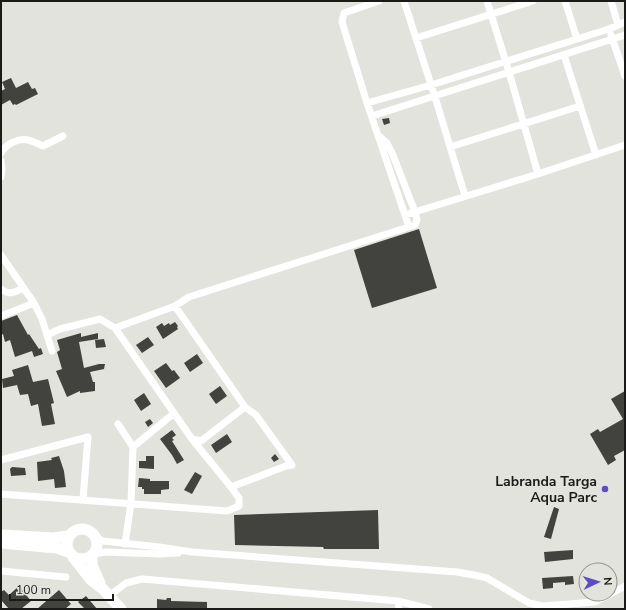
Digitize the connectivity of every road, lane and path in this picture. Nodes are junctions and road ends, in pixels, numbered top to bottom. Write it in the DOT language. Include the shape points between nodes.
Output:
graph roads {
  1 [pos="379,1"];
  2 [pos="404,1"];
  3 [pos="487,1"];
  4 [pos="533,1"];
  5 [pos="565,1"];
  6 [pos="611,1"];
  7 [pos="491,14"];
  8 [pos="622,23"];
  9 [pos="609,29"];
  10 [pos="625,35"];
  11 [pos="416,38"];
  12 [pos="577,39"];
  13 [pos="612,39"];
  14 [pos="564,55"];
  15 [pos="506,62"];
  16 [pos="509,72"];
  17 [pos="625,76"];
  18 [pos="431,85"];
  19 [pos="435,96"];
  20 [pos="367,103"];
  21 [pos="580,106"];
  22 [pos="372,116"];
  23 [pos="524,123"];
  24 [pos="378,135"];
  25 [pos="63,136"];
  26 [pos="625,145"];
  27 [pos="450,147"];
  28 [pos="1,153"];
  29 [pos="596,155"];
  30 [pos="1,161"];
  31 [pos="538,174"];
  32 [pos="1,177"];
  33 [pos="465,196"];
  34 [pos="415,212"];
  35 [pos="405,215"];
  36 [pos="409,227"];
  37 [pos="1,255"];
  38 [pos="24,288"];
  39 [pos="1,289"];
  40 [pos="34,303"];
  41 [pos="175,306"];
  42 [pos="1,316"];
  43 [pos="115,328"];
  44 [pos="47,335"];
  45 [pos="52,350"];
  46 [pos="245,407"];
  47 [pos="173,414"];
  48 [pos="118,424"];
  49 [pos="192,439"];
  50 [pos="132,448"];
  51 [pos="1,460"];
  52 [pos="231,487"];
  53 [pos="1,494"];
  54 [pos="83,499"];
  55 [pos="131,503"];
  56 [pos="1,535"];
  57 [pos="68,536"];
  58 [pos="95,537"];
  59 [pos="1,543"];
  60 [pos="126,544"];
  61 [pos="192,552"];
  62 [pos="70,554"];
  63 [pos="93,554"];
  64 [pos="1,571"];
  65 [pos="66,577"];
  66 [pos="625,586"];
  67 [pos="106,593"];
  68 [pos="398,601"];
  69 [pos="528,606"];
  70 [pos="545,608"];
  71 [pos="121,609"];
  72 [pos="399,609"];
  73 [pos="429,609"];
  1 -- 20 [label="street" via="344,13 342,17"];
  2 -- 11 [label="street"];
  3 -- 7 [label="street"];
  4 -- 7 [label="street"];
  5 -- 12 [label="street"];
  6 -- 8 [label="street"];
  7 -- 11 [label="street"];
  7 -- 15 [label="street"];
  8 -- 9 [label="street"];
  9 -- 12 [label="street"];
  9 -- 13 [label="street"];
  10 -- 13 [label="street"];
  11 -- 18 [label="street"];
  12 -- 15 [label="street"];
  13 -- 14 [label="street"];
  13 -- 17 [label="street"];
  14 -- 16 [label="street"];
  14 -- 21 [label="street"];
  15 -- 16 [label="street"];
  15 -- 18 [label="street"];
  16 -- 19 [label="street"];
  16 -- 23 [label="street"];
  18 -- 19 [label="street"];
  18 -- 20 [label="street"];
  19 -- 22 [label="street"];
  19 -- 27 [label="street"];
  20 -- 22 [label="street"];
  21 -- 23 [label="street"];
  21 -- 29 [label="street"];
  22 -- 24 [label="street"];
  23 -- 27 [label="street"];
  23 -- 31 [label="street"];
  24 -- 34 [label="street" via="387,143 393,155"];
  24 -- 35 [label="street"];
  25 -- 28 [label="street" via="43,146 28,140 15,142 6,146"];
  26 -- 29 [label="street"];
  27 -- 33 [label="street"];
  29 -- 31 [label="street"];
  30 -- 32 [label="street"];
  31 -- 33 [label="street"];
  33 -- 34 [label="street"];
  34 -- 35 [label="street"];
  34 -- 36 [label="street" via="417,222"];
  35 -- 36 [label="street"];
  36 -- 41 [label="street" via="189,297"];
  37 -- 38 [label="street"];
  38 -- 39 [label="street" via="11,294"];
  38 -- 40 [label="street"];
  40 -- 42 [label="street"];
  40 -- 44 [label="street"];
  41 -- 43 [label="street"];
  41 -- 46 [label="street"];
  43 -- 44 [label="street" via="100,319"];
  43 -- 47 [label="street"];
  44 -- 45 [label="street"];
  46 -- 49 [label="street" via="201,440"];
  46 -- 52 [label="street" via="256,415 292,465"];
  47 -- 49 [label="street"];
  47 -- 50 [label="street"];
  48 -- 50 [label="street"];
  49 -- 52 [label="street"];
  50 -- 55 [label="street"];
  51 -- 54 [label="street" via="88,437"];
  52 -- 55 [label="street" via="239,498 239,506 227,511"];
  53 -- 54 [label="street"];
  54 -- 55 [label="street"];
  55 -- 60 [label="street"];
  56 -- 57 [label="main road" via="54,538"];
  57 -- 58 [label="main road" via="82,529 91,532"];
  57 -- 62 [label="main road" via="66,546"];
  58 -- 60 [label="street" via="102,541"];
  58 -- 63 [label="main road" via="97,544"];
  59 -- 62 [label="main road" via="57,548"];
  60 -- 61 [label="street"];
  61 -- 63 [label="street"];
  61 -- 69 [label="street" via="474,574 499,584"];
  62 -- 63 [label="main road" via="82,560"];
  62 -- 67 [label="main road"];
  63 -- 67 [label="main road" via="92,566"];
  64 -- 65 [label="street"];
  66 -- 70 [label="street" via="594,602"];
  67 -- 68 [label="street" via="126,583 142,579"];
  67 -- 71 [label="main road"];
  68 -- 72 [label="street"];
  68 -- 73 [label="street"];
  69 -- 70 [label="street"];
}
